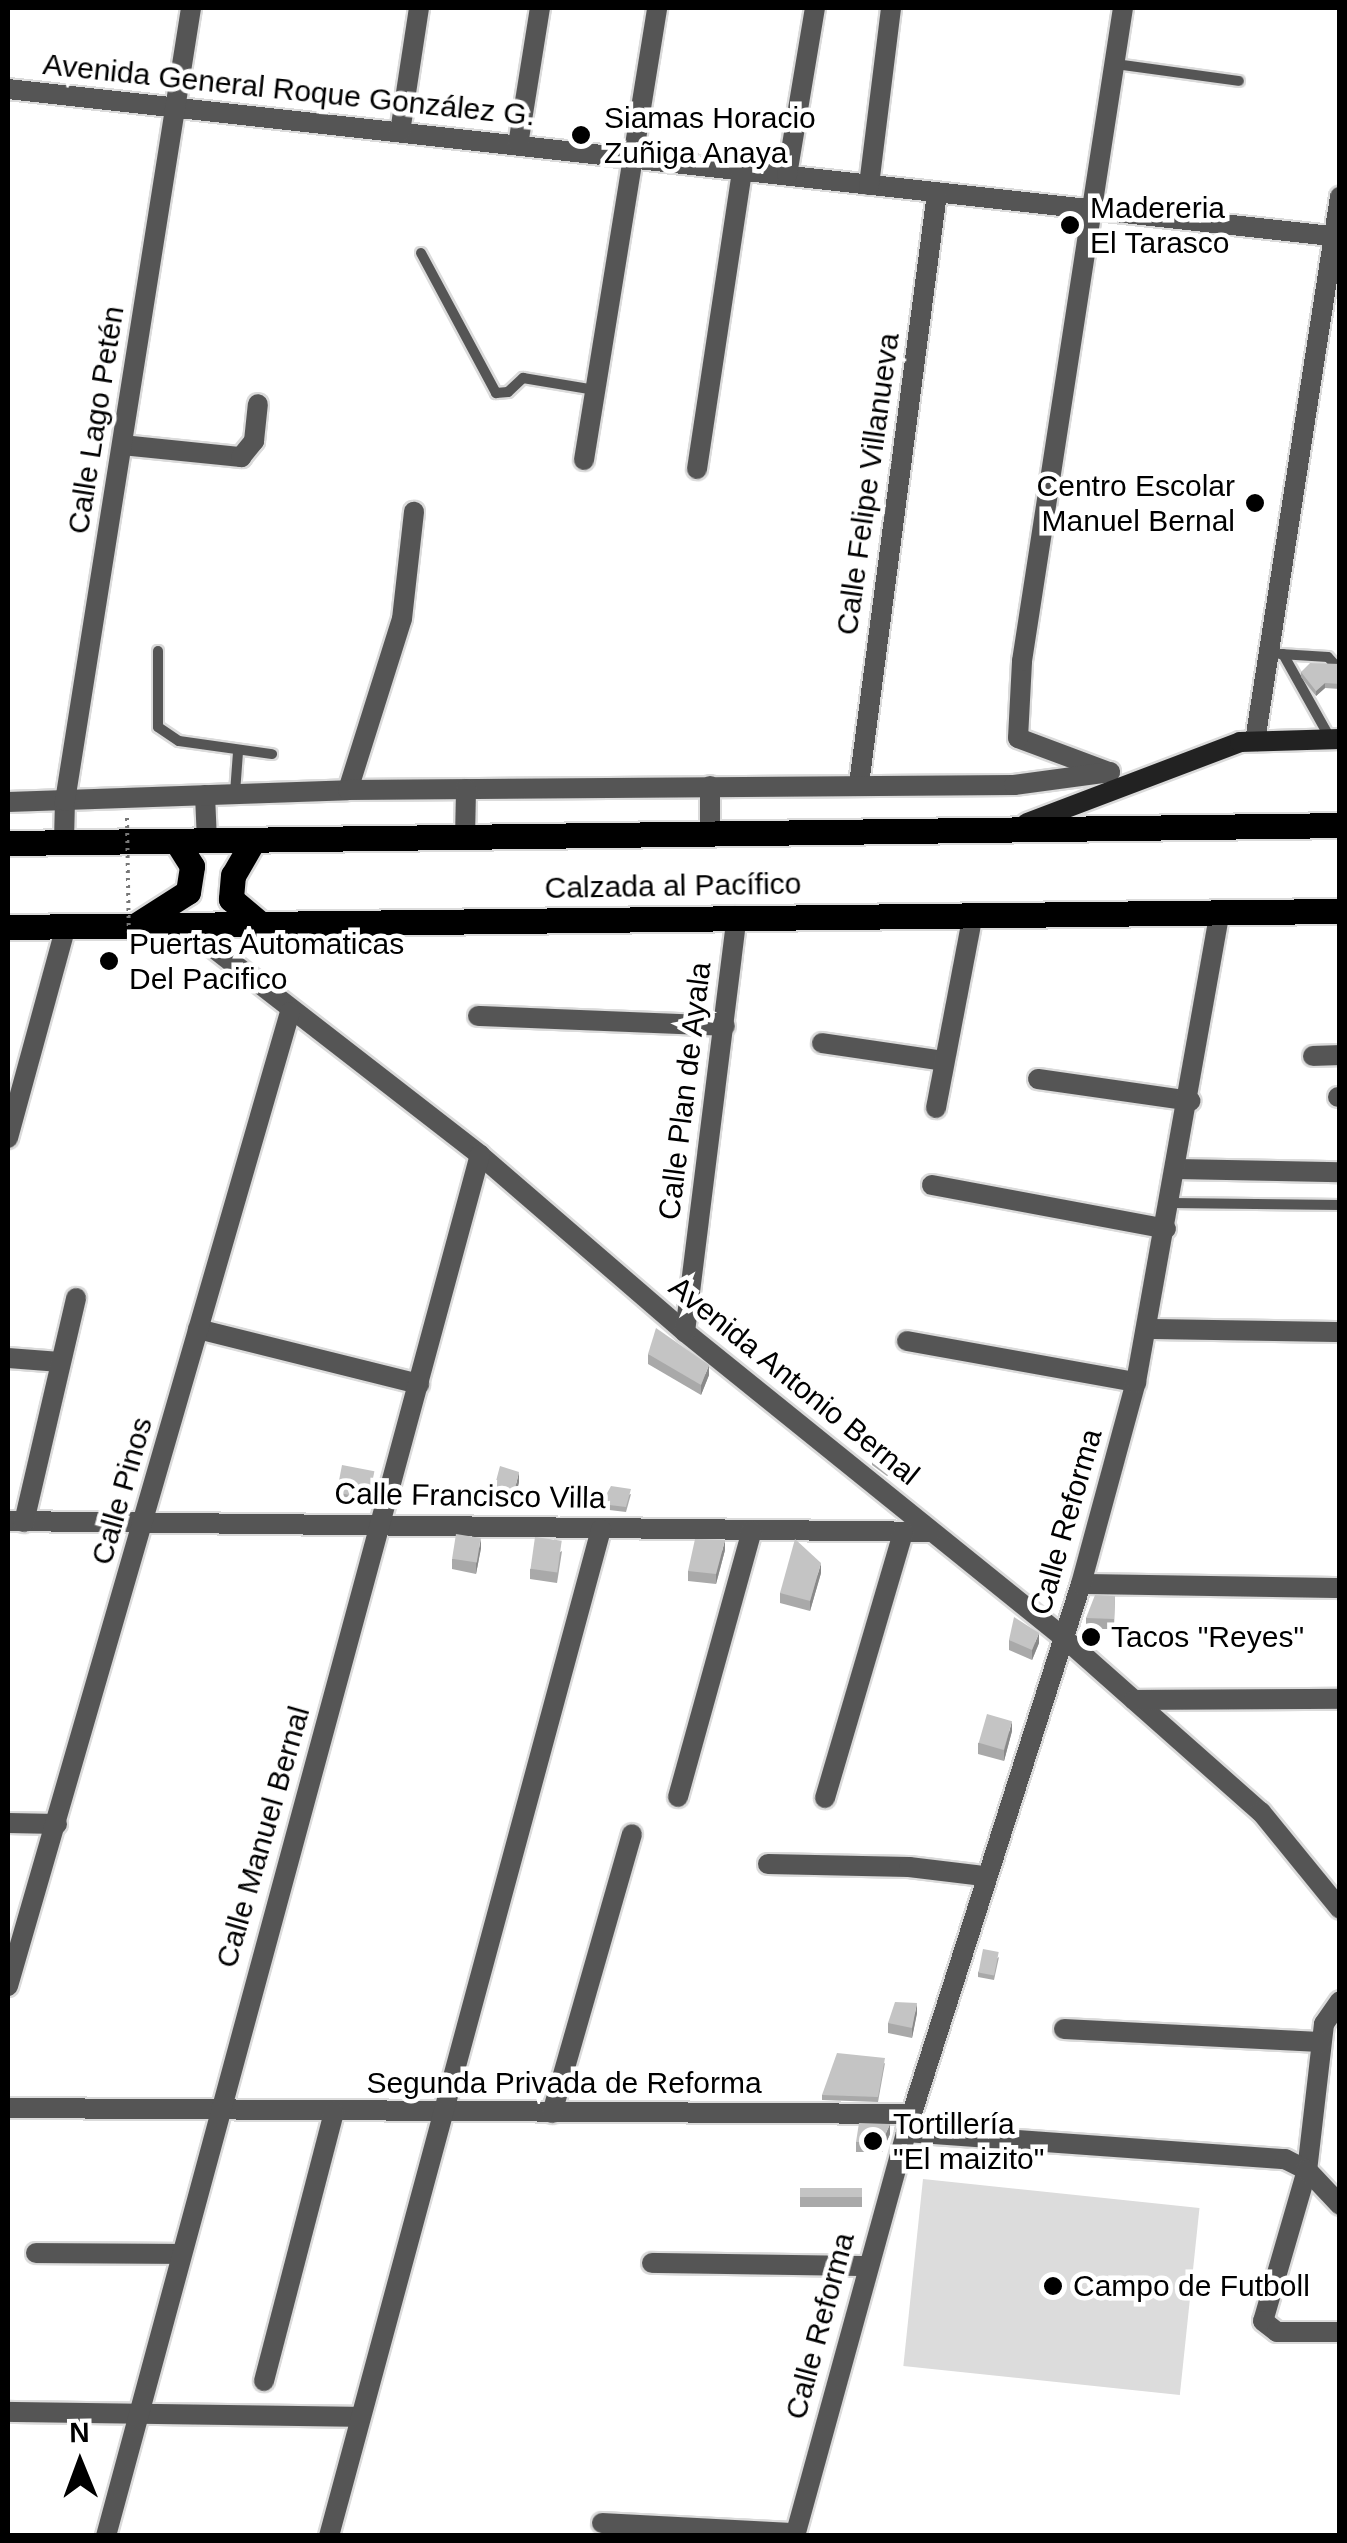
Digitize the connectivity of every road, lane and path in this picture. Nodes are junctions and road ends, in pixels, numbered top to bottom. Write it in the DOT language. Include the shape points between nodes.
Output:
graph roads {
  1 [pos="190,8"];
  2 [pos="420,8"];
  3 [pos="540,8"];
  4 [pos="657,8"];
  5 [pos="815,8"];
  6 [pos="891,8"];
  7 [pos="1123,8"];
  8 [pos="1115,64"];
  9 [pos="1239,81"];
  10 [pos="8,89"];
  11 [pos="174,108"];
  12 [pos="400,132"];
  13 [pos="518,145"];
  14 [pos="631,158"];
  15 [pos="742,170"];
  16 [pos="787,175"];
  17 [pos="869,185"];
  18 [pos="937,193"];
  19 [pos="1340,197"];
  20 [pos="1094,210"];
  21 [pos="1336,237"];
  22 [pos="421,253"];
  23 [pos="595,390"];
  24 [pos="258,404"];
  25 [pos="122,446"];
  26 [pos="584,460"];
  27 [pos="696,469"];
  28 [pos="414,512"];
  29 [pos="158,651"];
  30 [pos="1276,653"];
  31 [pos="1338,668"];
  32 [pos="1335,739"];
  33 [pos="1255,741"];
  34 [pos="238,752"];
  35 [pos="272,754"];
  36 [pos="1110,772"];
  37 [pos="859,784"];
  38 [pos="1138,784"];
  39 [pos="710,786"];
  40 [pos="466,789"];
  41 [pos="348,790"];
  42 [pos="235,794"];
  43 [pos="205,796"];
  44 [pos="64,801"];
  45 [pos="8,802"];
  46 [pos="127,818"];
  47 [pos="1340,825"];
  48 [pos="1008,829"];
  49 [pos="710,834"];
  50 [pos="466,838"];
  51 [pos="207,841"];
  52 [pos="253,841"];
  53 [pos="8,842"];
  54 [pos="64,842"];
  55 [pos="177,842"];
  56 [pos="1340,911"];
  57 [pos="1220,912"];
  58 [pos="973,914"];
  59 [pos="737,916"];
  60 [pos="66,926"];
  61 [pos="185,926"];
  62 [pos="263,926"];
  63 [pos="8,927"];
  64 [pos="131,936"];
  65 [pos="290,1012"];
  66 [pos="478,1016"];
  67 [pos="725,1026"];
  68 [pos="822,1043"];
  69 [pos="1313,1056"];
  70 [pos="1340,1056"];
  71 [pos="944,1061"];
  72 [pos="1038,1079"];
  73 [pos="1190,1101"];
  74 [pos="936,1108"];
  75 [pos="8,1138"];
  76 [pos="480,1155"];
  77 [pos="1177,1169"];
  78 [pos="1340,1172"];
  79 [pos="932,1185"];
  80 [pos="1171,1203"];
  81 [pos="1340,1204"];
  82 [pos="1166,1229"];
  83 [pos="76,1298"];
  84 [pos="198,1329"];
  85 [pos="1148,1329"];
  86 [pos="685,1332"];
  87 [pos="1340,1332"];
  88 [pos="907,1342"];
  89 [pos="8,1358"];
  90 [pos="60,1362"];
  91 [pos="1136,1382"];
  92 [pos="419,1384"];
  93 [pos="16,1522"];
  94 [pos="145,1522"];
  95 [pos="383,1524"];
  96 [pos="601,1529"];
  97 [pos="752,1531"];
  98 [pos="931,1532"];
  99 [pos="903,1534"];
  100 [pos="1082,1584"];
  101 [pos="1340,1588"];
  102 [pos="1064,1638"];
  103 [pos="1340,1699"];
  104 [pos="1134,1700"];
  105 [pos="678,1797"];
  106 [pos="825,1798"];
  107 [pos="8,1823"];
  108 [pos="57,1824"];
  109 [pos="632,1834"];
  110 [pos="768,1864"];
  111 [pos="984,1876"];
  112 [pos="1340,1909"];
  113 [pos="9,1976"];
  114 [pos="1340,2001"];
  115 [pos="1064,2029"];
  116 [pos="1320,2042"];
  117 [pos="8,2108"];
  118 [pos="216,2110"];
  119 [pos="334,2112"];
  120 [pos="441,2113"];
  121 [pos="552,2113"];
  122 [pos="908,2123"];
  123 [pos="1307,2170"];
  124 [pos="1340,2204"];
  125 [pos="36,2253"];
  126 [pos="181,2254"];
  127 [pos="652,2264"];
  128 [pos="867,2266"];
  129 [pos="1340,2332"];
  130 [pos="264,2382"];
  131 [pos="142,2410"];
  132 [pos="8,2412"];
  133 [pos="359,2417"];
  134 [pos="602,2523"];
  135 [pos="795,2534"];
  136 [pos="106,2536"];
  137 [pos="329,2536"];
  1 -- 11 [label="street, Calle Lago Petén"];
  2 -- 12 [label="street"];
  3 -- 13 [label="street"];
  4 -- 14 [label="street"];
  5 -- 16 [label="street"];
  6 -- 17 [label="street"];
  7 -- 8 [label="street"];
  8 -- 9 [label="lane"];
  8 -- 20 [label="street"];
  10 -- 11 [label="street, Avenida General Roque González G."];
  11 -- 12 [label="street, Avenida General Roque González G."];
  11 -- 25 [label="street, Calle Lago Petén"];
  12 -- 13 [label="street, Avenida General Roque González G."];
  13 -- 14 [label="street, Avenida General Roque González G."];
  14 -- 15 [label="street, Avenida General Roque González G."];
  14 -- 23 [label="street"];
  15 -- 16 [label="street, Avenida General Roque González G."];
  15 -- 27 [label="street"];
  16 -- 17 [label="street, Avenida General Roque González G."];
  17 -- 18 [label="street, Avenida General Roque González G."];
  18 -- 20 [label="street, Avenida General Roque González G."];
  18 -- 37 [label="street, Calle Felipe Villanueva"];
  19 -- 21 [label="street"];
  20 -- 21 [label="street, Avenida General Roque González G."];
  20 -- 36 [label="street" via="1022,661 1018,738"];
  21 -- 30 [label="street"];
  22 -- 23 [label="lane" via="496,393 523,378"];
  23 -- 26 [label="street"];
  24 -- 25 [label="street" via="254,441 242,457"];
  25 -- 44 [label="street, Calle Lago Petén"];
  28 -- 41 [label="street" via="402,618"];
  29 -- 34 [label="lane" via="158,727 179,742"];
  30 -- 31 [label="lane" via="1328,657"];
  30 -- 32 [label="lane"];
  30 -- 33 [label="street"];
  32 -- 33 [label="street"];
  33 -- 38 [label="street" via="1226,746"];
  34 -- 35 [label="lane"];
  34 -- 42 [label="lane"];
  36 -- 37 [label="street" via="1014,785"];
  36 -- 38 [label="street"];
  37 -- 39 [label="street"];
  38 -- 48 [label="street"];
  39 -- 40 [label="street"];
  39 -- 49 [label="street"];
  40 -- 41 [label="street"];
  40 -- 50 [label="street"];
  41 -- 42 [label="street"];
  42 -- 43 [label="street"];
  43 -- 44 [label="street"];
  43 -- 51 [label="street"];
  44 -- 45 [label="street"];
  44 -- 54 [label="street, Calle Lago Petén"];
  46 -- 64 [label="path, bridge"];
  47 -- 48 [label="main road, Calzada al Pacífico"];
  48 -- 49 [label="main road, Calzada al Pacífico"];
  49 -- 50 [label="main road, Calzada al Pacífico"];
  50 -- 52 [label="main road, Calzada al Pacífico"];
  51 -- 52 [label="main road, Calzada al Pacífico"];
  51 -- 55 [label="main road, Calzada al Pacífico"];
  52 -- 62 [label="main road" via="232,874 231,899"];
  53 -- 54 [label="main road, Calzada al Pacífico"];
  54 -- 55 [label="main road, Calzada al Pacífico"];
  55 -- 64 [label="main road" via="192,866 188,892"];
  56 -- 57 [label="main road, Calzada al Pacífico"];
  57 -- 58 [label="main road, Calzada al Pacífico"];
  57 -- 73 [label="street, Calle Reforma"];
  58 -- 59 [label="main road, Calzada al Pacífico"];
  58 -- 71 [label="street"];
  59 -- 62 [label="main road, Calzada al Pacífico"];
  59 -- 67 [label="street, Calle Plan de Ayala"];
  60 -- 63 [label="main road, Calzada al Pacífico"];
  60 -- 64 [label="main road, Calzada al Pacífico"];
  60 -- 75 [label="street"];
  61 -- 62 [label="main road, Calzada al Pacífico"];
  61 -- 64 [label="main road, Calzada al Pacífico"];
  61 -- 65 [label="street, Avenida Antonio Bernal"];
  65 -- 76 [label="street, Avenida Antonio Bernal"];
  65 -- 84 [label="street, Calle Pinos"];
  66 -- 67 [label="street"];
  67 -- 86 [label="street, Calle Plan de Ayala"];
  68 -- 71 [label="street"];
  69 -- 70 [label="street"];
  71 -- 74 [label="street"];
  72 -- 73 [label="street"];
  73 -- 77 [label="street, Calle Reforma"];
  76 -- 86 [label="street, Avenida Antonio Bernal"];
  76 -- 92 [label="street, Calle Manuel Bernal"];
  77 -- 78 [label="street"];
  77 -- 80 [label="street, Calle Reforma"];
  79 -- 82 [label="street"];
  80 -- 81 [label="lane"];
  80 -- 82 [label="street, Calle Reforma"];
  82 -- 85 [label="street, Calle Reforma"];
  83 -- 90 [label="street"];
  84 -- 92 [label="street"];
  84 -- 94 [label="street, Calle Pinos"];
  85 -- 87 [label="street"];
  85 -- 91 [label="street, Calle Reforma"];
  86 -- 98 [label="street, Avenida Antonio Bernal"];
  88 -- 91 [label="street"];
  89 -- 90 [label="street"];
  90 -- 93 [label="street"];
  91 -- 100 [label="street, Calle Reforma"];
  92 -- 95 [label="street, Calle Manuel Bernal"];
  93 -- 94 [label="street, Calle Francisco Villa"];
  94 -- 95 [label="street, Calle Francisco Villa"];
  94 -- 108 [label="street, Calle Pinos"];
  95 -- 96 [label="street, Calle Francisco Villa"];
  95 -- 118 [label="street, Calle Manuel Bernal"];
  96 -- 97 [label="street, Calle Francisco Villa"];
  96 -- 120 [label="street"];
  97 -- 99 [label="street, Calle Francisco Villa"];
  97 -- 105 [label="street"];
  98 -- 99 [label="street, Calle Francisco Villa"];
  98 -- 102 [label="street, Avenida Antonio Bernal"];
  99 -- 106 [label="street"];
  100 -- 101 [label="street"];
  100 -- 102 [label="street, Calle Reforma"];
  102 -- 104 [label="street, Avenida Antonio Bernal"];
  102 -- 111 [label="street, Calle Reforma"];
  103 -- 104 [label="street"];
  104 -- 112 [label="street, Avenida Antonio Bernal" via="1260,1812"];
  107 -- 108 [label="street"];
  108 -- 113 [label="street, Calle Pinos"];
  109 -- 121 [label="street"];
  110 -- 111 [label="street"];
  111 -- 122 [label="street, Calle Reforma"];
  114 -- 116 [label="street"];
  115 -- 116 [label="street"];
  116 -- 123 [label="street"];
  117 -- 118 [label="street, Segunda Privada de Reforma"];
  118 -- 119 [label="street, Segunda Privada de Reforma"];
  118 -- 126 [label="street, Calle Manuel Bernal"];
  119 -- 120 [label="street, Segunda Privada de Reforma"];
  119 -- 130 [label="street"];
  120 -- 121 [label="street, Segunda Privada de Reforma"];
  120 -- 133 [label="street"];
  121 -- 122 [label="street, Segunda Privada de Reforma"];
  122 -- 123 [label="street" via="1285,2159"];
  122 -- 128 [label="street, Calle Reforma"];
  123 -- 124 [label="street"];
  123 -- 129 [label="street" via="1262,2321 1277,2332"];
  125 -- 126 [label="street"];
  126 -- 131 [label="street, Calle Manuel Bernal"];
  127 -- 128 [label="street"];
  128 -- 135 [label="street, Calle Reforma"];
  131 -- 132 [label="street"];
  131 -- 133 [label="street"];
  131 -- 136 [label="street, Calle Manuel Bernal"];
  133 -- 137 [label="street"];
  134 -- 135 [label="street"];
}
